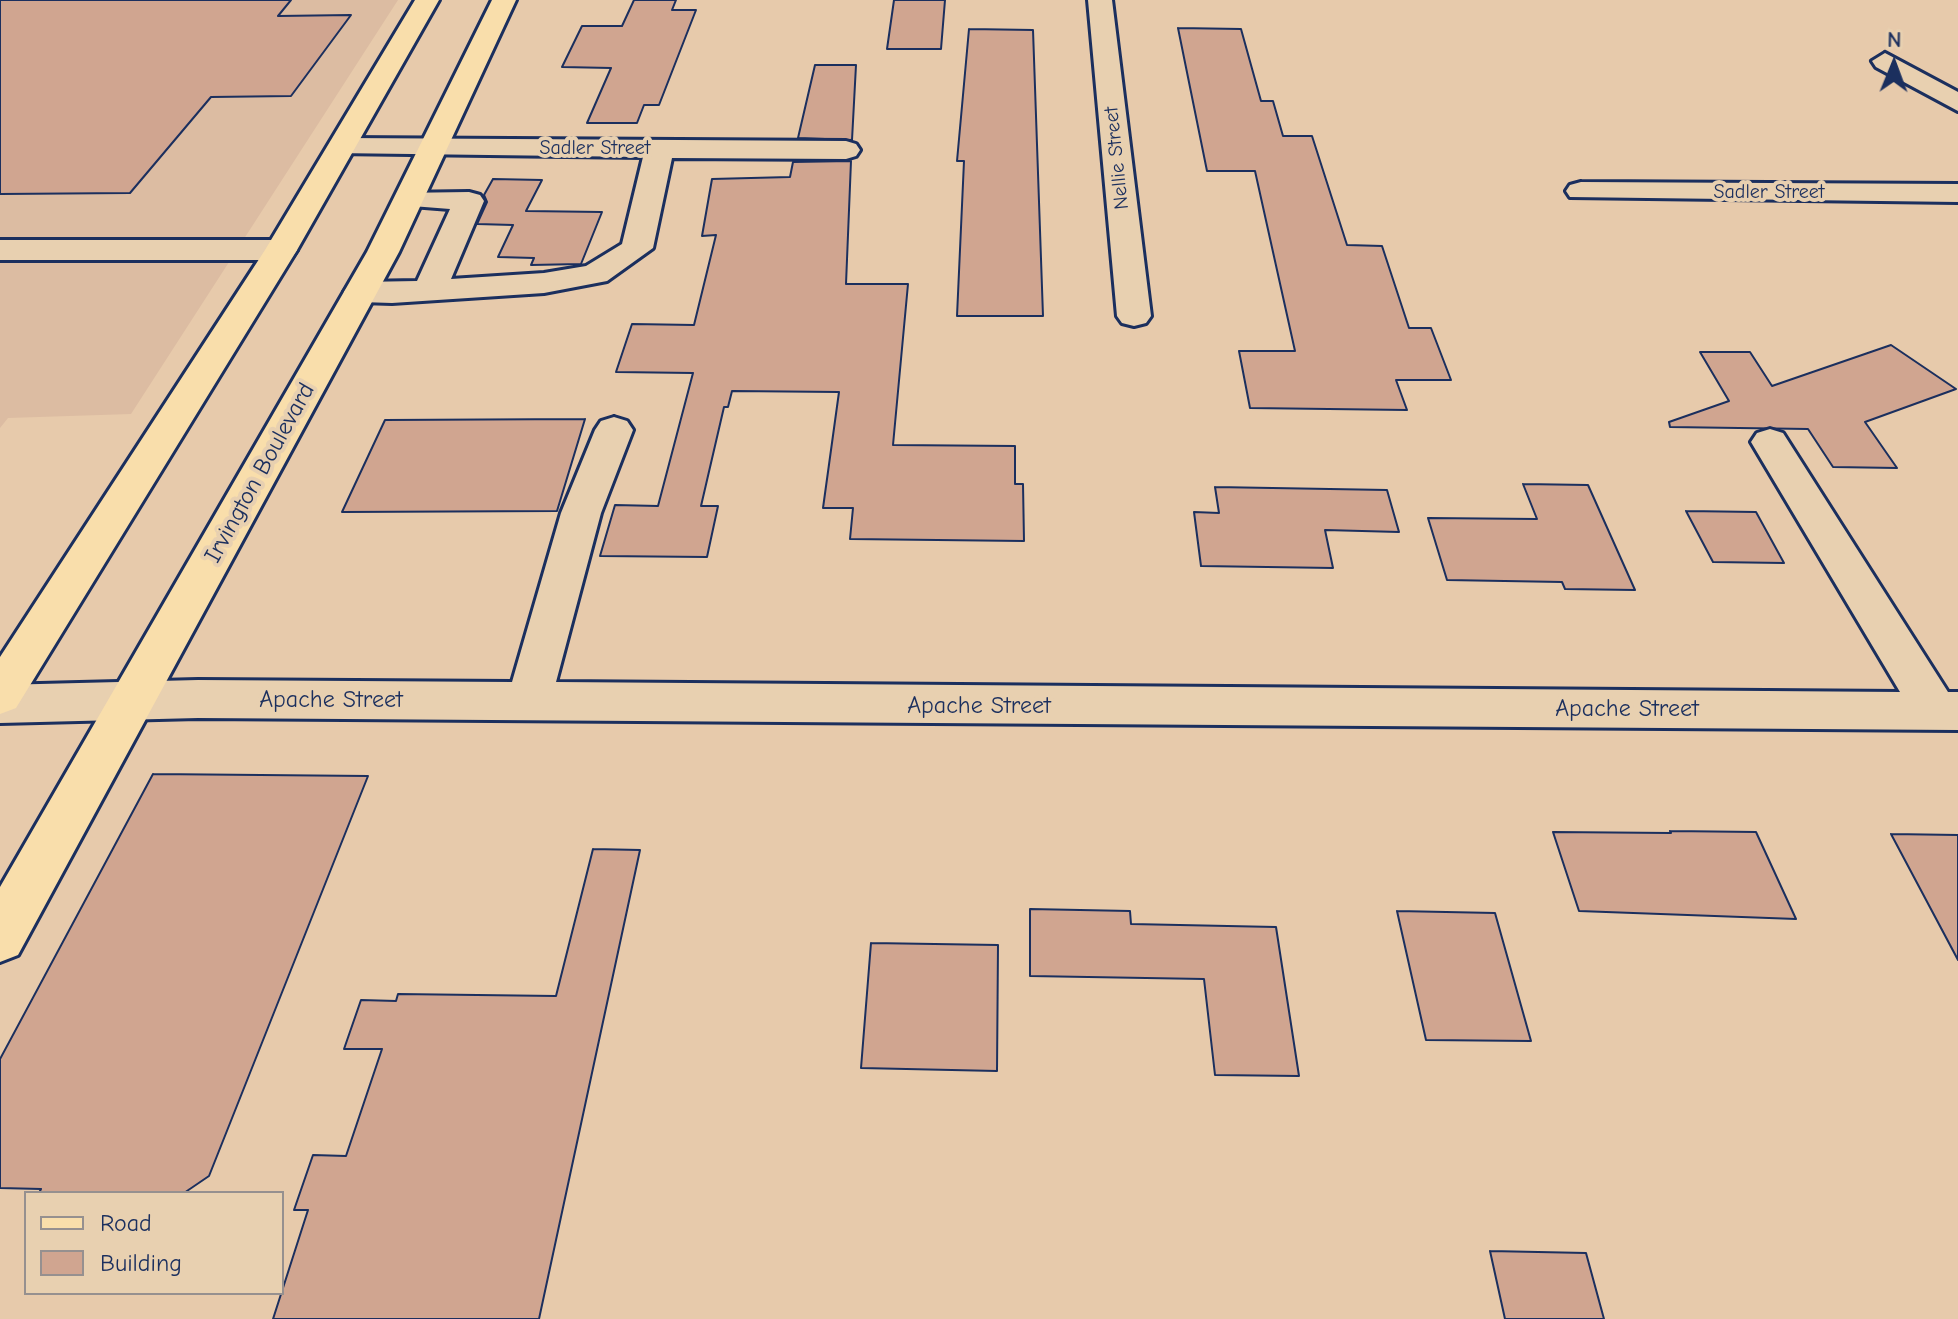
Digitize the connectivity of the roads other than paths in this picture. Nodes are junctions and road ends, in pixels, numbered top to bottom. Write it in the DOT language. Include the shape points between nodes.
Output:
graph roads {
  1 [pos="427,0"];
  2 [pos="504,0"];
  3 [pos="1100,0"];
  4 [pos="1885,61"];
  5 [pos="1958,103"];
  6 [pos="344,147"];
  7 [pos="436,148"];
  8 [pos="659,149"];
  9 [pos="846,150"];
  10 [pos="1581,191"];
  11 [pos="1958,193"];
  12 [pos="410,199"];
  13 [pos="0,250"];
  14 [pos="281,250"];
  15 [pos="429,291"];
  16 [pos="361,292"];
  17 [pos="1134,316"];
  18 [pos="614,430"];
  19 [pos="1770,442"];
  20 [pos="0,695"];
  21 [pos="132,701"];
  22 [pos="529,701"];
  23 [pos="0,704"];
  24 [pos="1947,711"];
  25 [pos="0,937"];
  1 -- 6 [label="main road"];
  2 -- 7 [label="main road, Irvington Boulevard"];
  3 -- 17 [label="street, Nellie Street"];
  4 -- 5 [label="street"];
  6 -- 7 [label="street, Sadler Street"];
  6 -- 14 [label="main road"];
  7 -- 8 [label="street, Sadler Street"];
  7 -- 12 [label="main road, Irvington Boulevard"];
  8 -- 9 [label="street, Sadler Street"];
  8 -- 15 [label="street" via="637,248 596,274"];
  10 -- 11 [label="street, Sadler Street"];
  12 -- 15 [label="street" via="469,201"];
  12 -- 16 [label="main road, Irvington Boulevard"];
  13 -- 14 [label="street"];
  14 -- 20 [label="main road"];
  15 -- 16 [label="street"];
  16 -- 21 [label="main road, Irvington Boulevard"];
  18 -- 22 [label="street" via="581,513"];
  19 -- 24 [label="street"];
  21 -- 22 [label="street, Apache Street"];
  21 -- 23 [label="street, Apache Street"];
  21 -- 25 [label="main road, Irvington Boulevard"];
  22 -- 24 [label="street, Apache Street"];
}
